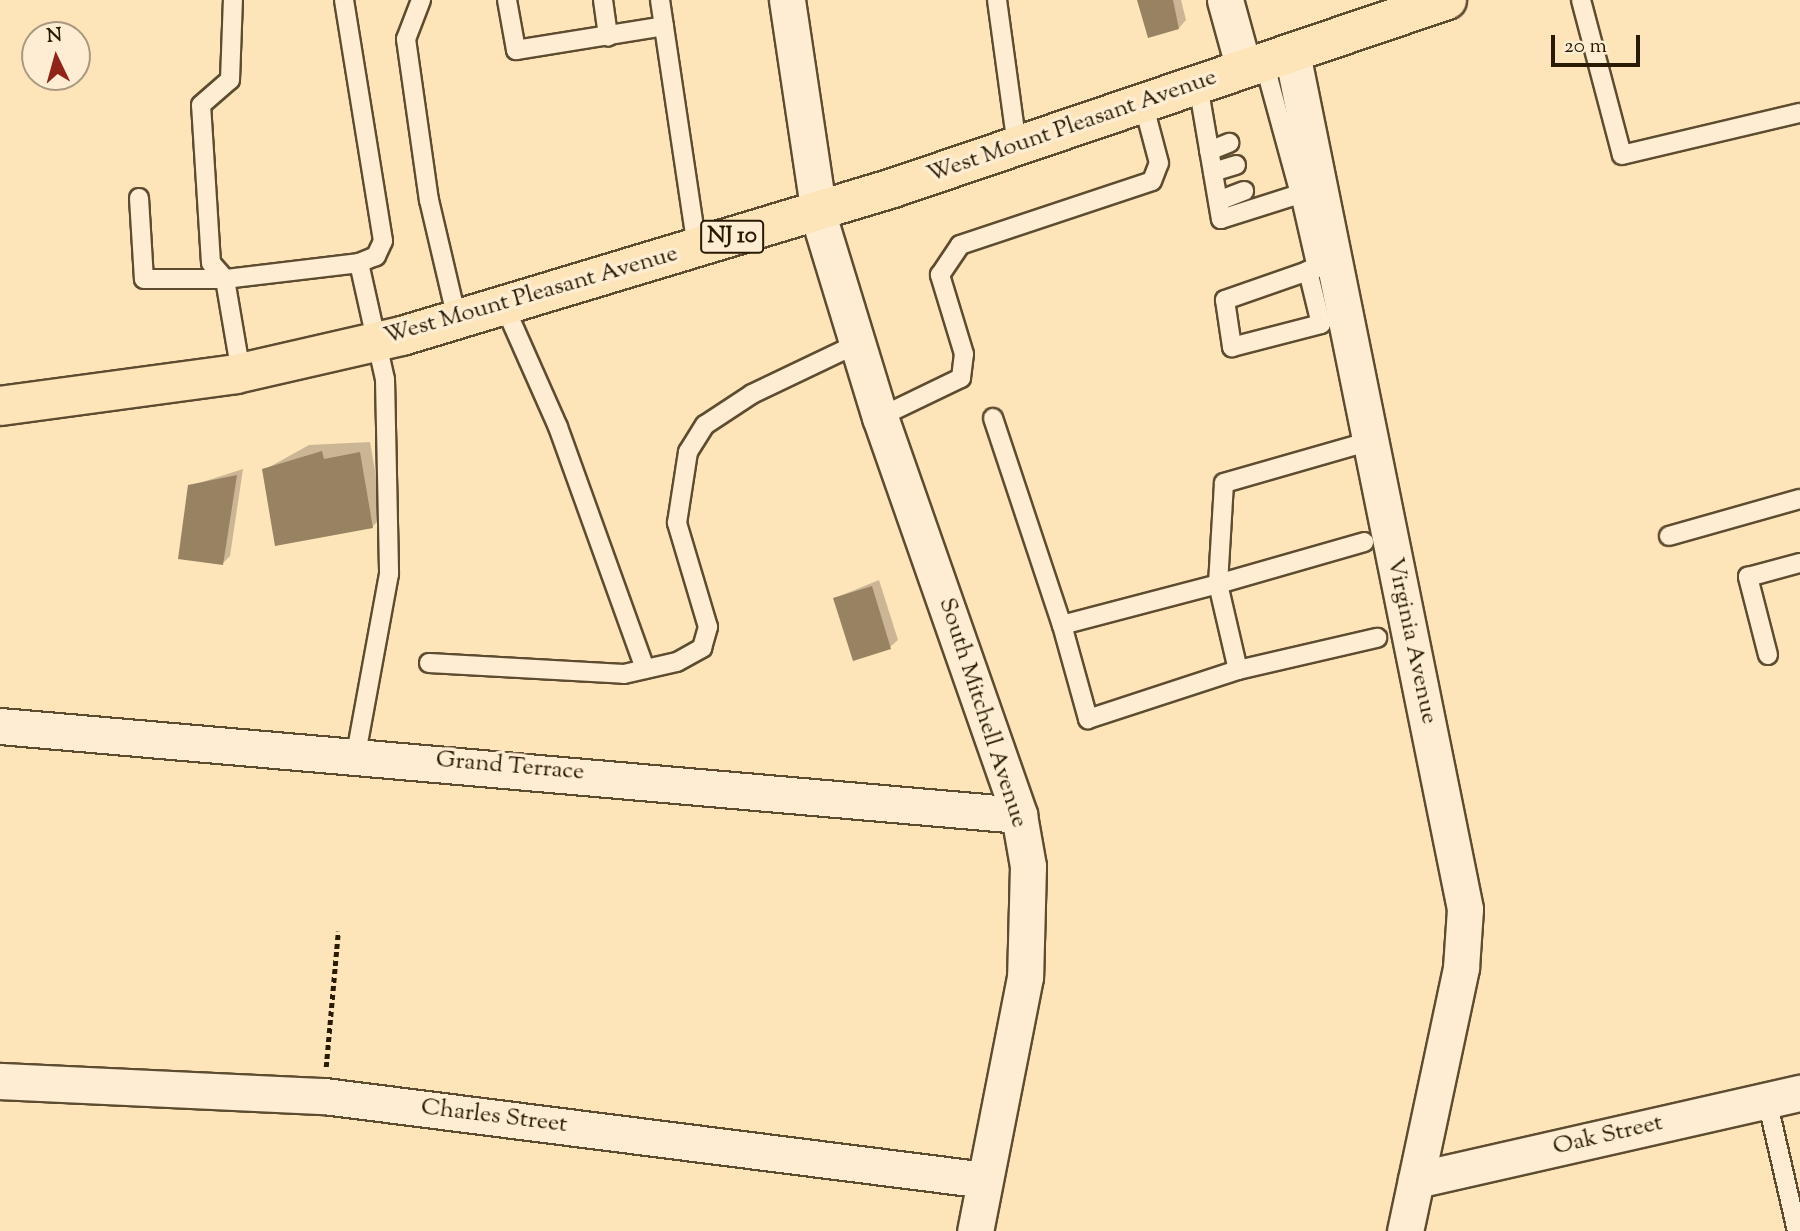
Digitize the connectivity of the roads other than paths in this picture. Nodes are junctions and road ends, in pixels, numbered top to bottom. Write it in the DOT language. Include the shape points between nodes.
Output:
graph roads {
  1 [pos="233,0"];
  2 [pos="344,0"];
  3 [pos="421,0"];
  4 [pos="507,0"];
  5 [pos="603,0"];
  6 [pos="660,0"];
  7 [pos="786,0"];
  8 [pos="997,0"];
  9 [pos="1225,0"];
  10 [pos="1447,0"];
  11 [pos="1581,0"];
  12 [pos="664,26"];
  13 [pos="608,37"];
  14 [pos="1267,61"];
  15 [pos="1198,85"];
  16 [pos="1143,103"];
  17 [pos="1800,113"];
  18 [pos="1263,130"];
  19 [pos="1287,140"];
  20 [pos="1229,143"];
  21 [pos="1017,146"];
  22 [pos="1209,151"];
  23 [pos="1236,164"];
  24 [pos="1213,173"];
  25 [pos="1244,191"];
  26 [pos="1300,194"];
  27 [pos="139,198"];
  28 [pos="1217,201"];
  29 [pos="823,209"];
  30 [pos="698,247"];
  31 [pos="359,263"];
  32 [pos="1320,267"];
  33 [pos="225,279"];
  34 [pos="504,305"];
  35 [pos="457,319"];
  36 [pos="374,342"];
  37 [pos="858,344"];
  38 [pos="241,373"];
  39 [pos="0,406"];
  40 [pos="880,417"];
  41 [pos="993,418"];
  42 [pos="1370,440"];
  43 [pos="1800,499"];
  44 [pos="1669,536"];
  45 [pos="1363,542"];
  46 [pos="1800,563"];
  47 [pos="1218,584"];
  48 [pos="1062,625"];
  49 [pos="1377,638"];
  50 [pos="1768,655"];
  51 [pos="429,663"];
  52 [pos="645,669"];
  53 [pos="1238,670"];
  54 [pos="0,726"];
  55 [pos="356,753"];
  56 [pos="1019,814"];
  57 [pos="0,1081"];
  58 [pos="1784,1097"];
  59 [pos="985,1180"];
  60 [pos="1416,1180"];
  61 [pos="975,1231"];
  62 [pos="1405,1231"];
  63 [pos="1797,1231"];
  1 -- 33 [label="lane" via="230,80 201,105 211,263"];
  2 -- 31 [label="lane" via="383,241 376,256"];
  3 -- 35 [label="lane" via="406,39 429,200"];
  4 -- 13 [label="lane" via="516,50"];
  5 -- 13 [label="lane"];
  6 -- 12 [label="lane"];
  7 -- 29 [label="street, South Mitchell Avenue"];
  8 -- 21 [label="lane"];
  9 -- 14 [label="street, Virginia Avenue"];
  10 -- 14 [label="main road, West Mount Pleasant Avenue / NJ 10"];
  11 -- 17 [label="lane" via="1622,155"];
  12 -- 13 [label="lane"];
  12 -- 30 [label="lane"];
  14 -- 15 [label="main road, West Mount Pleasant Avenue / NJ 10"];
  14 -- 19 [label="street, Virginia Avenue"];
  15 -- 16 [label="main road, West Mount Pleasant Avenue / NJ 10"];
  15 -- 22 [label="lane"];
  16 -- 21 [label="main road, West Mount Pleasant Avenue / NJ 10"];
  16 -- 40 [label="lane" via="1159,163 1152,181 960,245 940,275 964,354 961,378"];
  18 -- 19 [label="lane"];
  19 -- 26 [label="lane" via="1287,176"];
  19 -- 32 [label="street, Virginia Avenue"];
  20 -- 22 [label="lane"];
  21 -- 29 [label="main road, West Mount Pleasant Avenue / NJ 10"];
  22 -- 24 [label="lane"];
  23 -- 24 [label="lane"];
  24 -- 28 [label="lane"];
  25 -- 28 [label="lane"];
  26 -- 28 [label="lane" via="1221,219"];
  26 -- 32 [label="lane"];
  27 -- 33 [label="lane" via="144,279"];
  29 -- 30 [label="main road, West Mount Pleasant Avenue / NJ 10"];
  29 -- 37 [label="street, South Mitchell Avenue" via="820,221"];
  30 -- 34 [label="main road, West Mount Pleasant Avenue / NJ 10"];
  31 -- 33 [label="lane"];
  31 -- 36 [label="lane"];
  32 -- 32 [label="lane" via="1225,300 1232,347 1321,324"];
  32 -- 42 [label="street, Virginia Avenue"];
  33 -- 38 [label="lane"];
  34 -- 35 [label="main road, West Mount Pleasant Avenue / NJ 10"];
  34 -- 52 [label="lane" via="558,427"];
  35 -- 36 [label="main road, West Mount Pleasant Avenue / NJ 10"];
  36 -- 38 [label="main road, West Mount Pleasant Avenue / NJ 10"];
  36 -- 55 [label="lane" via="385,379 389,575"];
  37 -- 40 [label="street, South Mitchell Avenue"];
  37 -- 52 [label="lane" via="752,394 705,425 688,452 677,523 708,627 702,648"];
  38 -- 39 [label="main road, West Mount Pleasant Avenue / NJ 10"];
  40 -- 56 [label="street, South Mitchell Avenue"];
  41 -- 48 [label="lane"];
  42 -- 47 [label="lane" via="1224,483"];
  42 -- 60 [label="street, Virginia Avenue" via="1465,909 1461,968"];
  43 -- 44 [label="lane"];
  45 -- 47 [label="lane"];
  46 -- 50 [label="lane" via="1748,577"];
  47 -- 48 [label="lane"];
  47 -- 53 [label="lane"];
  48 -- 53 [label="lane" via="1088,719"];
  49 -- 53 [label="lane"];
  51 -- 52 [label="lane" via="624,674"];
  54 -- 55 [label="street, Grand Terrace"];
  55 -- 56 [label="street, Grand Terrace"];
  56 -- 59 [label="street, South Mitchell Avenue" via="1028,866 1025,977"];
  57 -- 59 [label="street, Charles Street" via="324,1096"];
  58 -- 60 [label="street, Oak Street"];
  58 -- 63 [label="lane"];
  59 -- 61 [label="street, South Mitchell Avenue"];
  60 -- 62 [label="street, Virginia Avenue"];
}
